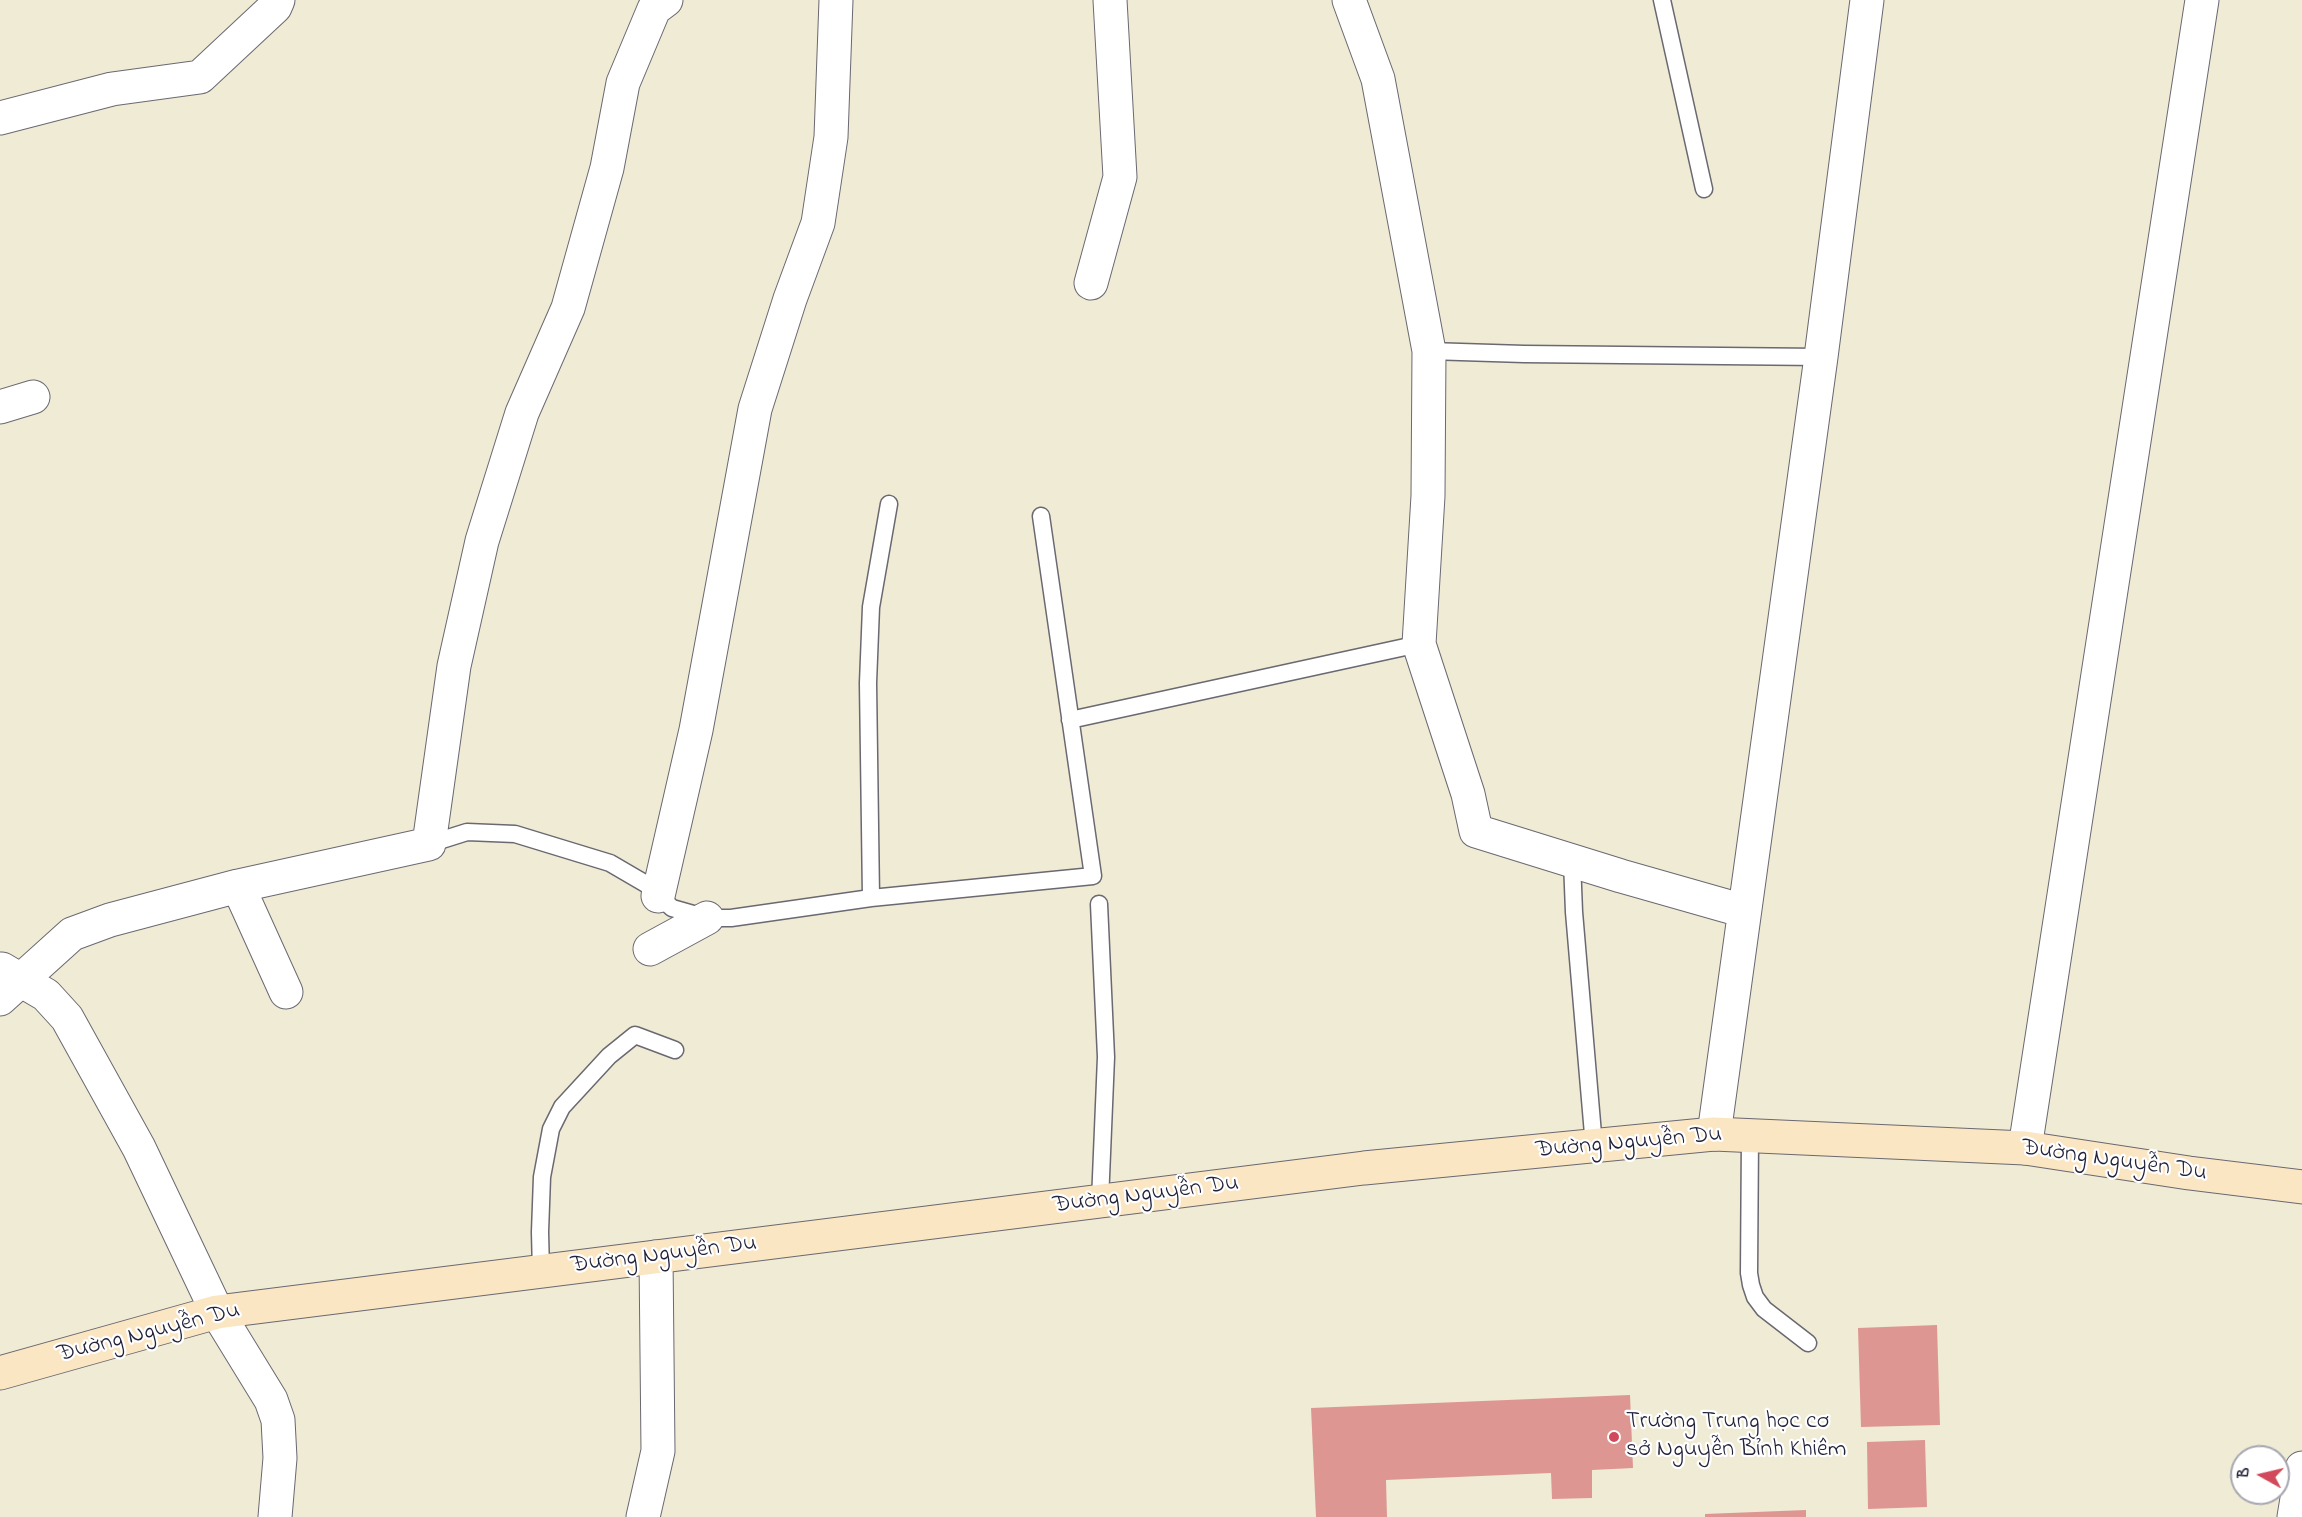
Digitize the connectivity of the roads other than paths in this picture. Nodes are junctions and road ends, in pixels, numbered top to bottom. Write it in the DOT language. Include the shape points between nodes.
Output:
graph roads {
  1 [pos="278,0"];
  2 [pos="666,0"];
  3 [pos="836,0"];
  4 [pos="1110,0"];
  5 [pos="1349,0"];
  6 [pos="1662,0"];
  7 [pos="1867,0"];
  8 [pos="2202,0"];
  9 [pos="0,118"];
  10 [pos="1704,189"];
  11 [pos="1092,284"];
  12 [pos="1429,351"];
  13 [pos="1821,357"];
  14 [pos="33,397"];
  15 [pos="0,407"];
  16 [pos="889,504"];
  17 [pos="1041,516"];
  18 [pos="1419,644"];
  19 [pos="1070,720"];
  20 [pos="429,844"];
  21 [pos="1572,861"];
  22 [pos="238,886"];
  23 [pos="658,896"];
  24 [pos="871,898"];
  25 [pos="1099,904"];
  26 [pos="1744,911"];
  27 [pos="707,918"];
  28 [pos="650,949"];
  29 [pos="7,982"];
  30 [pos="286,992"];
  31 [pos="675,1050"];
  32 [pos="1714,1134"];
  33 [pos="1750,1136"];
  34 [pos="1594,1146"];
  35 [pos="2025,1148"];
  36 [pos="2302,1187"];
  37 [pos="1100,1201"];
  38 [pos="656,1257"];
  39 [pos="541,1272"];
  40 [pos="217,1312"];
  41 [pos="1808,1343"];
  42 [pos="0,1373"];
  43 [pos="2302,1468"];
  44 [pos="275,1517"];
  45 [pos="644,1517"];
  46 [pos="2294,1517"];
  1 -- 9 [label="street" via="200,77 112,89"];
  2 -- 20 [label="street" via="654,9 623,83 607,168 568,308 522,413 482,541 454,666"];
  3 -- 23 [label="street" via="831,137 818,223 755,409 696,730"];
  4 -- 11 [label="street" via="1120,177"];
  5 -- 12 [label="street" via="1378,79"];
  6 -- 10 [label="lane"];
  7 -- 13 [label="street"];
  8 -- 35 [label="street"];
  12 -- 13 [label="lane"];
  12 -- 18 [label="street" via="1428,496"];
  13 -- 26 [label="street"];
  14 -- 15 [label="street"];
  16 -- 24 [label="lane" via="871,608"];
  17 -- 19 [label="lane"];
  18 -- 19 [label="lane"];
  18 -- 21 [label="street" via="1468,794 1476,831"];
  19 -- 24 [label="lane" via="1093,876"];
  20 -- 22 [label="street"];
  20 -- 23 [label="lane" via="467,832 515,834 610,864 646,884"];
  21 -- 26 [label="street"];
  21 -- 34 [label="lane"];
  22 -- 29 [label="street" via="72,934"];
  22 -- 30 [label="street"];
  23 -- 27 [label="lane" via="672,908"];
  24 -- 27 [label="lane"];
  25 -- 37 [label="lane" via="1106,1057"];
  26 -- 32 [label="street"];
  27 -- 28 [label="street"];
  29 -- 40 [label="street" via="46,995 68,1018 139,1148"];
  31 -- 39 [label="lane" via="635,1035 609,1056 562,1107 551,1129 542,1177"];
  32 -- 33 [label="main road, Đường Nguyễn Du"];
  32 -- 34 [label="main road, Đường Nguyễn Du"];
  33 -- 35 [label="main road, Đường Nguyễn Du"];
  33 -- 41 [label="lane" via="1751,1285 1764,1310"];
  34 -- 37 [label="main road, Đường Nguyễn Du" via="1364,1168"];
  35 -- 36 [label="main road, Đường Nguyễn Du"];
  37 -- 38 [label="main road, Đường Nguyễn Du"];
  38 -- 39 [label="main road, Đường Nguyễn Du"];
  38 -- 45 [label="street" via="658,1451"];
  39 -- 40 [label="main road, Đường Nguyễn Du"];
  40 -- 42 [label="main road, Đường Nguyễn Du"];
  40 -- 44 [label="street" via="271,1400 278,1420 280,1458"];
  43 -- 46 [label="street"];
}
